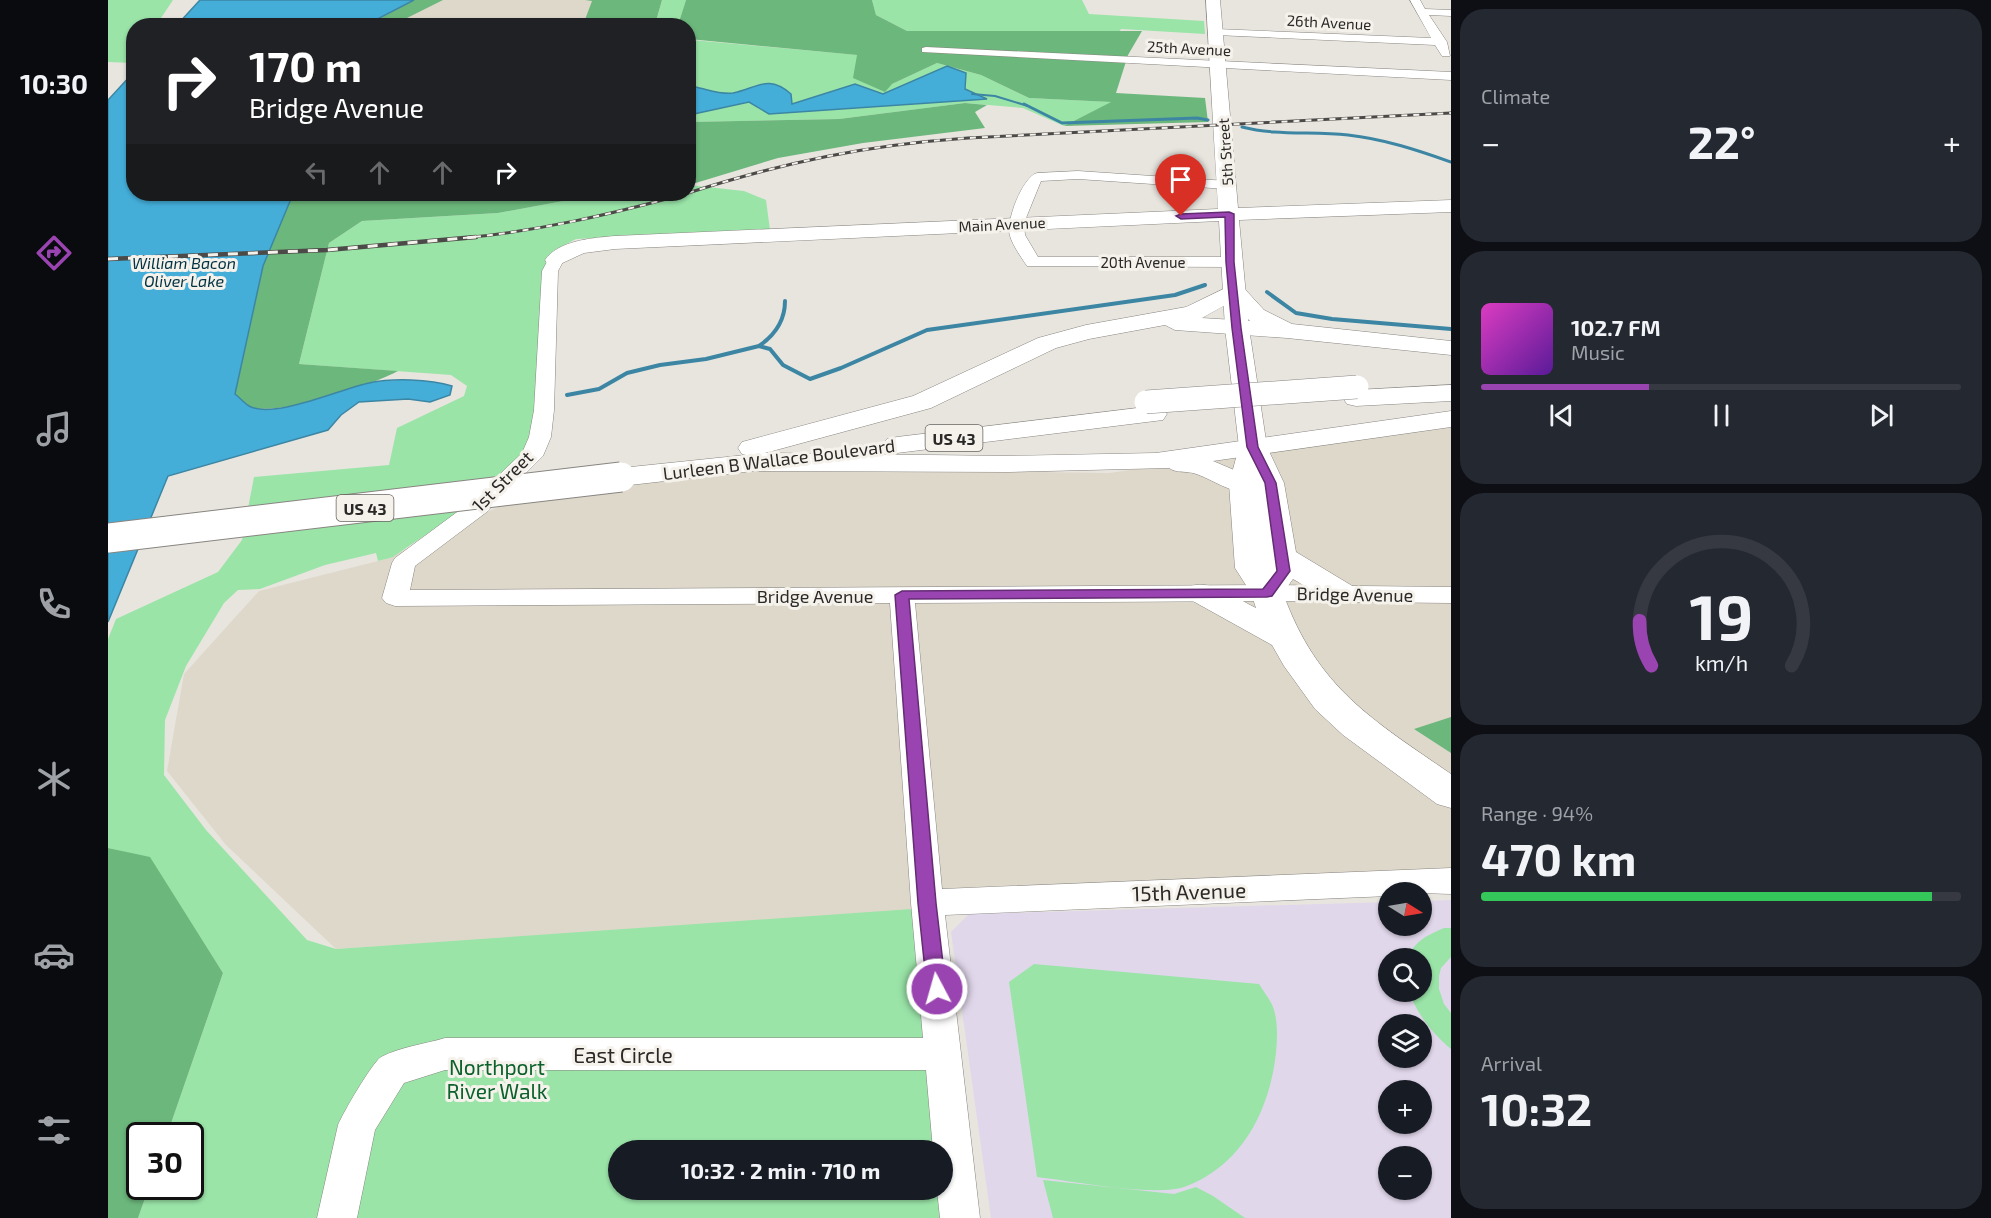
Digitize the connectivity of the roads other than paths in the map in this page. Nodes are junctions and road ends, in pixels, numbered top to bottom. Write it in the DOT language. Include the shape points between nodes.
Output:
graph roads {
  1 [pos="1213,0"];
  2 [pos="1414,0"];
  3 [pos="1423,12"];
  4 [pos="1451,14"];
  5 [pos="1216,32"];
  6 [pos="1441,42"];
  7 [pos="926,50"];
  8 [pos="1451,62"];
  9 [pos="1219,65"];
  10 [pos="1451,76"];
  11 [pos="1227,185"];
  12 [pos="1451,206"];
  13 [pos="1229,214"];
  14 [pos="1016,223"];
  15 [pos="556,260"];
  16 [pos="1230,262"];
  17 [pos="1234,291"];
  18 [pos="1151,322"];
  19 [pos="1236,328"];
  20 [pos="1287,331"];
  21 [pos="1451,348"];
  22 [pos="1451,381"];
  23 [pos="1357,393"];
  24 [pos="1451,393"];
  25 [pos="1451,419"];
  26 [pos="1253,447"];
  27 [pos="754,456"];
  28 [pos="1156,461"];
  29 [pos="619,469"];
  30 [pos="1243,483"];
  31 [pos="108,520"];
  32 [pos="108,538"];
  33 [pos="1281,555"];
  34 [pos="1267,593"];
  35 [pos="1203,594"];
  36 [pos="1343,594"];
  37 [pos="902,595"];
  38 [pos="1449,597"];
  39 [pos="395,598"];
  40 [pos="1286,638"];
  41 [pos="1451,794"];
  42 [pos="1451,881"];
  43 [pos="927,903"];
  44 [pos="944,1054"];
  45 [pos="337,1218"];
  46 [pos="960,1218"];
  1 -- 5 [label="main road, 5th Street"];
  2 -- 3 [label="street"];
  3 -- 4 [label="street"];
  3 -- 6 [label="street"];
  5 -- 6 [label="street, 26th Avenue"];
  5 -- 9 [label="main road, 5th Street"];
  6 -- 8 [label="street"];
  7 -- 9 [label="street, 25th Avenue"];
  9 -- 10 [label="street, 25th Avenue"];
  9 -- 11 [label="main road, 5th Street"];
  11 -- 13 [label="main road, 5th Street"];
  11 -- 14 [label="street" via="1078,175 1037,177"];
  12 -- 13 [label="main road, Main Avenue"];
  13 -- 14 [label="main road, Main Avenue"];
  13 -- 16 [label="main road, 5th Street"];
  14 -- 15 [label="main road, Main Avenue" via="608,244 579,249"];
  14 -- 16 [label="street, 20th Avenue" via="1017,235 1033,262"];
  15 -- 39 [label="street, 1st Street" via="550,271 544,410 532,456 480,506 404,563"];
  16 -- 17 [label="main road, 5th Street"];
  17 -- 18 [label="main road" via="1193,313"];
  17 -- 19 [label="main road, 5th Street"];
  17 -- 20 [label="main road" via="1256,315"];
  18 -- 19 [label="main road"];
  18 -- 27 [label="main road" via="1086,332 1047,343 922,402"];
  19 -- 20 [label="main road"];
  19 -- 26 [label="main road, 5th Street"];
  20 -- 21 [label="main road"];
  22 -- 23 [label="main road, Lurleen B Wallace Boulevard / US 43"];
  23 -- 24 [label="main road, Lurleen B Wallace Boulevard / US 43"];
  23 -- 27 [label="main road, Lurleen B Wallace Boulevard / US 43" via="1150,408"];
  25 -- 26 [label="main road"];
  26 -- 28 [label="main road"];
  26 -- 30 [label="main road, 5th Street"];
  26 -- 33 [label="main road, 5th Street" via="1270,483"];
  27 -- 28 [label="main road" via="1009,464"];
  27 -- 29 [label="main road, Lurleen B Wallace Boulevard / US 43"];
  28 -- 30 [label="main road" via="1197,465"];
  29 -- 31 [label="main road, Lurleen B Wallace Boulevard / US 43"];
  29 -- 32 [label="main road, Lurleen B Wallace Boulevard / US 43, bridge"];
  30 -- 34 [label="main road, 5th Street" via="1251,568"];
  33 -- 34 [label="main road, 5th Street" via="1283,571"];
  33 -- 36 [label="main road"];
  34 -- 35 [label="street, Bridge Avenue"];
  34 -- 36 [label="street, Bridge Avenue"];
  34 -- 40 [label="main road"];
  35 -- 37 [label="street, Bridge Avenue"];
  35 -- 40 [label="main road"];
  36 -- 38 [label="street, Bridge Avenue"];
  37 -- 39 [label="street, Bridge Avenue"];
  37 -- 43 [label="street"];
  40 -- 41 [label="main road" via="1328,700 1356,726"];
  42 -- 43 [label="street, 15th Avenue"];
  43 -- 44 [label="street"];
  44 -- 45 [label="street, East Circle" via="445,1054 392,1070 357,1125"];
  44 -- 46 [label="street"];
}
